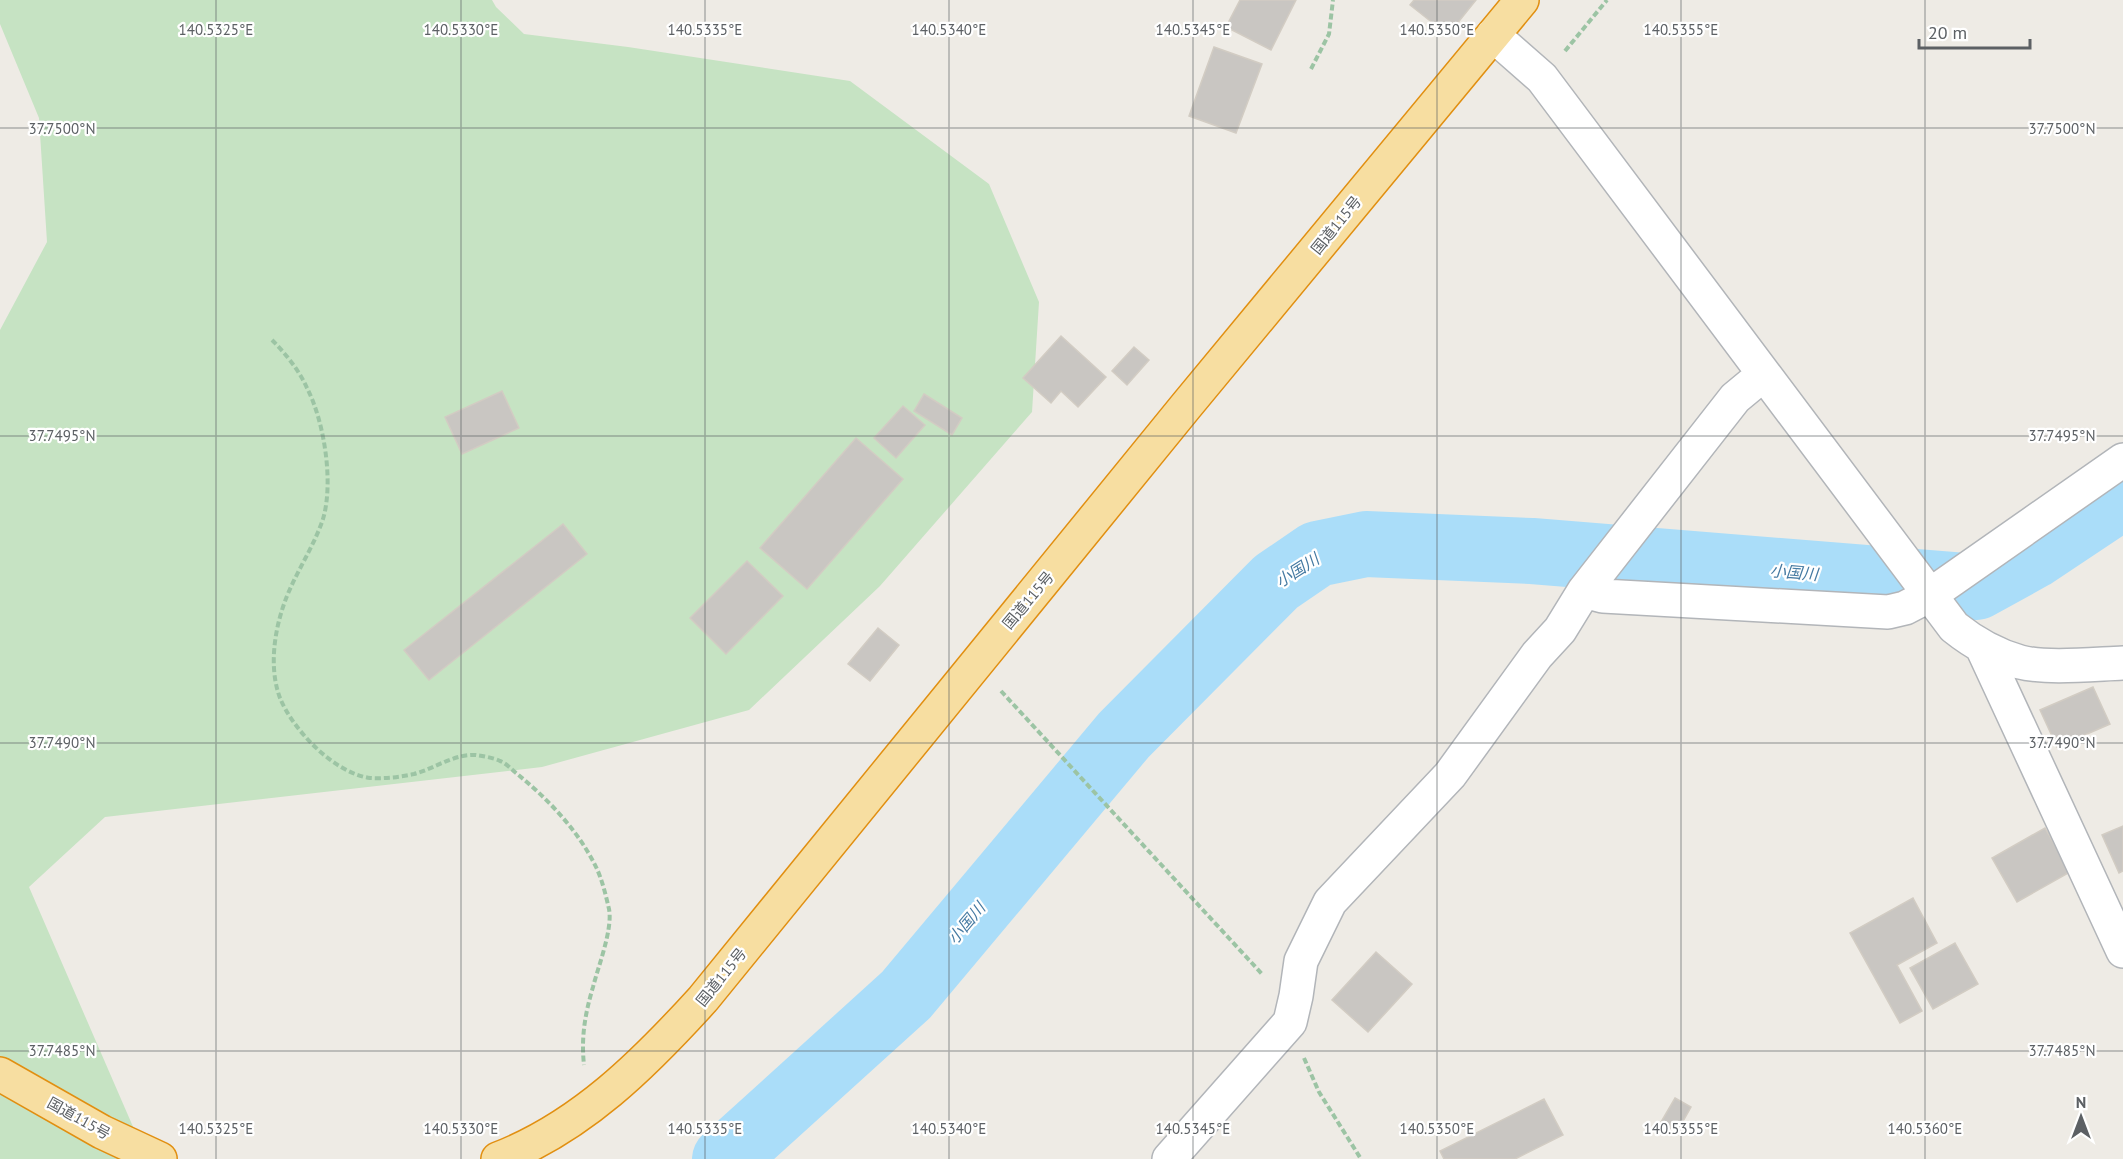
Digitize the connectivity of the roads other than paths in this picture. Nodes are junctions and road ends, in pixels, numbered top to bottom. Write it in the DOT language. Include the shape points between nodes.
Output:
graph roads {
  1 [pos="1522,0"];
  2 [pos="1493,35"];
  3 [pos="1764,374"];
  4 [pos="2123,460"];
  5 [pos="1584,591"];
  6 [pos="1930,595"];
  7 [pos="1982,647"];
  8 [pos="2123,663"];
  9 [pos="2123,951"];
  10 [pos="0,1074"];
  11 [pos="160,1159"];
  12 [pos="498,1159"];
  13 [pos="1169,1159"];
  1 -- 2 [label="highway, 国道115号"];
  2 -- 3 [label="street" via="1542,78"];
  2 -- 12 [label="highway, 国道115号" via="703,999 647,1060 600,1101 543,1139"];
  3 -- 5 [label="street" via="1735,398"];
  3 -- 6 [label="street"];
  4 -- 6 [label="street"];
  5 -- 6 [label="street" via="1603,596 1888,612 1905,609"];
  5 -- 13 [label="street" via="1560,630 1537,655 1450,774 1330,902 1301,961 1290,1022"];
  6 -- 7 [label="street" via="1954,627"];
  7 -- 8 [label="street" via="2022,663"];
  7 -- 9 [label="street"];
  10 -- 11 [label="highway, 国道115号" via="102,1132"];
}
